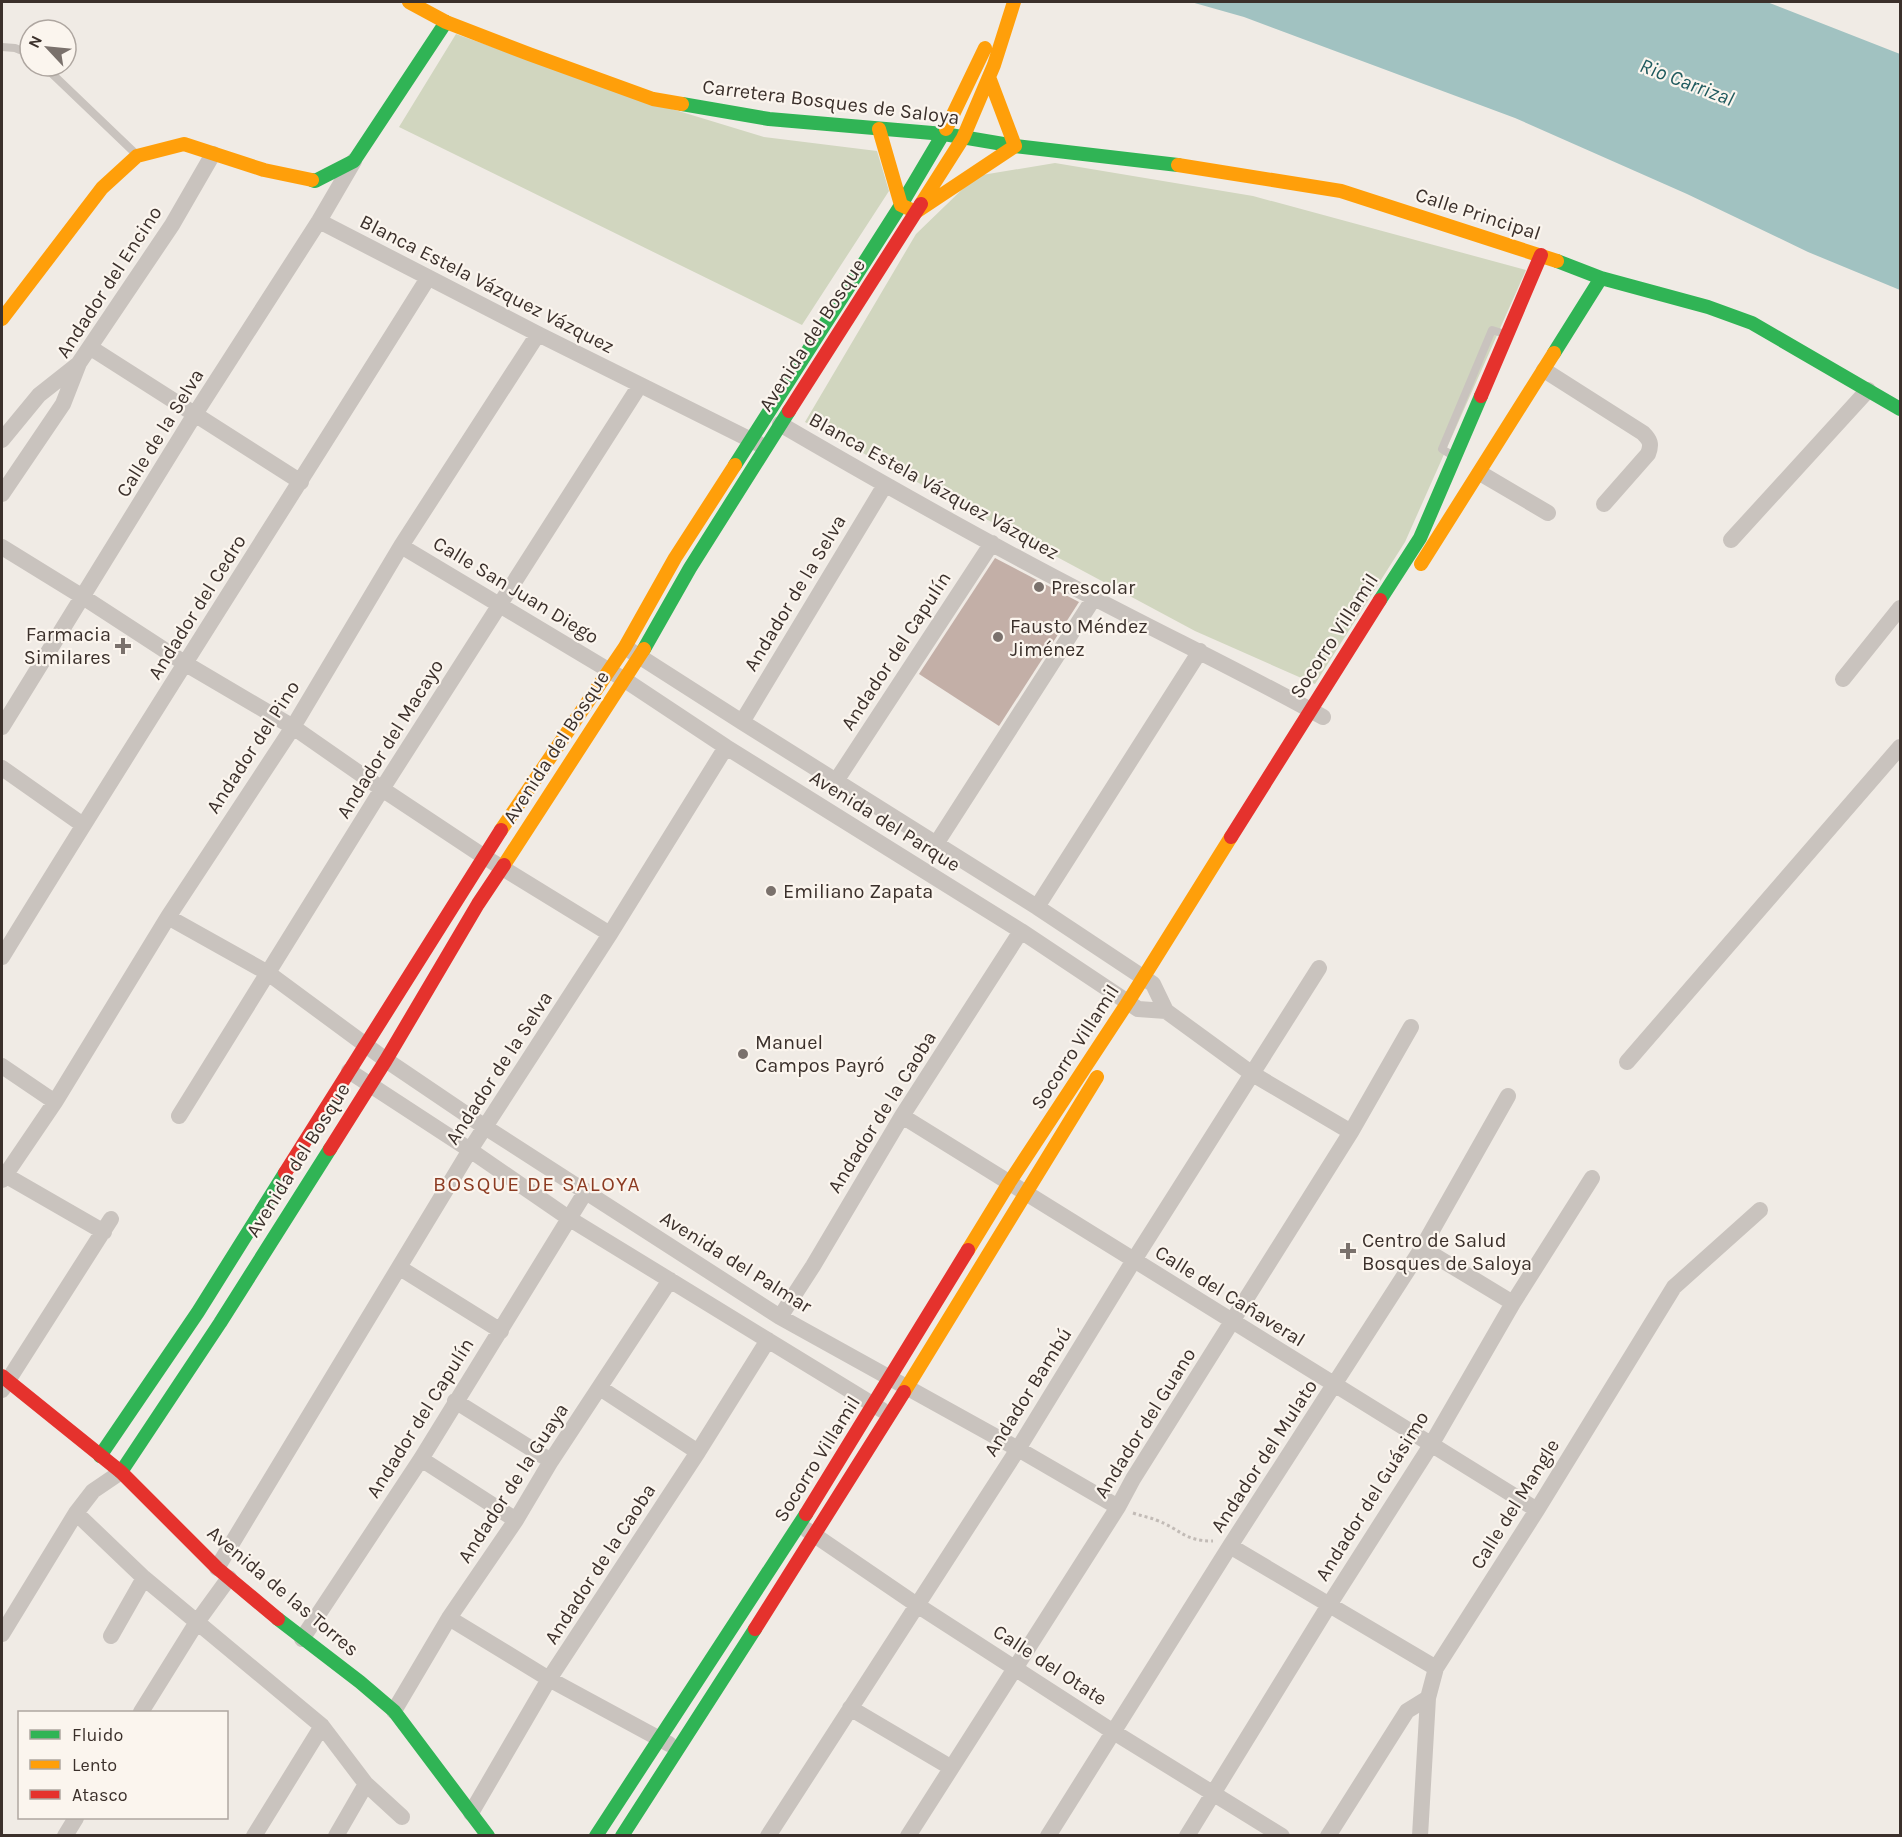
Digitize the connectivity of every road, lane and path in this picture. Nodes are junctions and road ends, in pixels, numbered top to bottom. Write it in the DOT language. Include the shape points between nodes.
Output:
graph roads {
  1 [pos="409,2"];
  2 [pos="1014,2"];
  3 [pos="446,22"];
  4 [pos="989,34"];
  5 [pos="2,47"];
  6 [pos="18,49"];
  7 [pos="992,71"];
  8 [pos="56,78"];
  9 [pos="879,129"];
  10 [pos="944,134"];
  11 [pos="963,138"];
  12 [pos="1015,146"];
  13 [pos="213,154"];
  14 [pos="137,156"];
  15 [pos="354,161"];
  16 [pos="901,205"];
  17 [pos="916,212"];
  18 [pos="319,221"];
  19 [pos="1541,255"];
  20 [pos="428,278"];
  21 [pos="1601,278"];
  22 [pos="2,319"];
  23 [pos="537,334"];
  24 [pos="91,348"];
  25 [pos="79,363"];
  26 [pos="1544,370"];
  27 [pos="640,385"];
  28 [pos="1868,390"];
  29 [pos="1900,409"];
  30 [pos="195,414"];
  31 [pos="780,424"];
  32 [pos="2,440"];
  33 [pos="750,440"];
  34 [pos="766,447"];
  35 [pos="1480,473"];
  36 [pos="301,482"];
  37 [pos="885,485"];
  38 [pos="2,494"];
  39 [pos="1604,504"];
  40 [pos="1548,513"];
  41 [pos="1731,540"];
  42 [pos="992,543"];
  43 [pos="401,546"];
  44 [pos="2,547"];
  45 [pos="1414,576"];
  46 [pos="83,597"];
  47 [pos="1094,598"];
  48 [pos="500,606"];
  49 [pos="1900,608"];
  50 [pos="626,647"];
  51 [pos="1200,651"];
  52 [pos="640,656"];
  53 [pos="186,664"];
  54 [pos="609,670"];
  55 [pos="1843,679"];
  56 [pos="625,680"];
  57 [pos="1320,715"];
  58 [pos="742,722"];
  59 [pos="2,727"];
  60 [pos="292,727"];
  61 [pos="726,747"];
  62 [pos="1900,747"];
  63 [pos="1297,757"];
  64 [pos="2,768"];
  65 [pos="836,781"];
  66 [pos="382,789"];
  67 [pos="83,825"];
  68 [pos="936,844"];
  69 [pos="483,856"];
  70 [pos="502,868"];
  71 [pos="1037,907"];
  72 [pos="168,917"];
  73 [pos="1021,931"];
  74 [pos="610,934"];
  75 [pos="2,957"];
  76 [pos="1319,968"];
  77 [pos="268,973"];
  78 [pos="1148,981"];
  79 [pos="1133,1005"];
  80 [pos="1166,1011"];
  81 [pos="1411,1027"];
  82 [pos="1119,1040"];
  83 [pos="366,1046"];
  84 [pos="386,1060"];
  85 [pos="1107,1060"];
  86 [pos="1628,1062"];
  87 [pos="2,1065"];
  88 [pos="349,1071"];
  89 [pos="1251,1073"];
  90 [pos="370,1085"];
  91 [pos="1508,1096"];
  92 [pos="55,1102"];
  93 [pos="179,1116"];
  94 [pos="902,1116"];
  95 [pos="485,1127"];
  96 [pos="1351,1132"];
  97 [pos="470,1150"];
  98 [pos="3,1178"];
  99 [pos="1592,1178"];
  100 [pos="1009,1183"];
  101 [pos="586,1191"];
  102 [pos="1025,1193"];
  103 [pos="1760,1210"];
  104 [pos="570,1219"];
  105 [pos="248,1232"];
  106 [pos="269,1246"];
  107 [pos="1422,1248"];
  108 [pos="1134,1260"];
  109 [pos="400,1268"];
  110 [pos="670,1280"];
  111 [pos="1513,1303"];
  112 [pos="780,1317"];
  113 [pos="1233,1322"];
  114 [pos="501,1331"];
  115 [pos="768,1340"];
  116 [pos="891,1378"];
  117 [pos="3,1382"];
  118 [pos="1335,1385"];
  119 [pos="907,1387"];
  120 [pos="600,1388"];
  121 [pos="455,1401"];
  122 [pos="874,1405"];
  123 [pos="889,1414"];
  124 [pos="1431,1445"];
  125 [pos="1018,1449"];
  126 [pos="698,1452"];
  127 [pos="100,1456"];
  128 [pos="420,1459"];
  129 [pos="551,1461"];
  130 [pos="121,1472"];
  131 [pos="93,1491"];
  132 [pos="1118,1507"];
  133 [pos="1537,1510"];
  134 [pos="76,1513"];
  135 [pos="516,1520"];
  136 [pos="800,1524"];
  137 [pos="815,1535"];
  138 [pos="1230,1546"];
  139 [pos="223,1573"];
  140 [pos="144,1578"];
  141 [pos="917,1605"];
  142 [pos="1329,1605"];
  143 [pos="449,1618"];
  144 [pos="196,1622"];
  145 [pos="2,1634"];
  146 [pos="111,1636"];
  147 [pos="302,1638"];
  148 [pos="1014,1667"];
  149 [pos="1436,1668"];
  150 [pos="549,1679"];
  151 [pos="1428,1698"];
  152 [pos="850,1708"];
  153 [pos="142,1711"];
  154 [pos="394,1711"];
  155 [pos="322,1726"];
  156 [pos="1112,1731"];
  157 [pos="659,1739"];
  158 [pos="677,1749"];
  159 [pos="950,1767"];
  160 [pos="366,1784"];
  161 [pos="1214,1792"];
  162 [pos="471,1813"];
  163 [pos="402,1817"];
  164 [pos="75,1819"];
  165 [pos="65,1836"];
  166 [pos="254,1836"];
  167 [pos="336,1836"];
  168 [pos="488,1836"];
  169 [pos="596,1836"];
  170 [pos="622,1836"];
  171 [pos="768,1836"];
  172 [pos="908,1836"];
  173 [pos="1048,1836"];
  174 [pos="1187,1836"];
  175 [pos="1282,1836"];
  176 [pos="1328,1836"];
  177 [pos="1420,1836"];
  1 -- 3 [label="street, Carretera Bosques de Saloya"];
  2 -- 7 [label="street, Avenida del Bosque"];
  3 -- 9 [label="street, Carretera Bosques de Saloya" via="653,99 769,119"];
  3 -- 15 [label="street"];
  4 -- 10 [label="street, Avenida del Bosque" via="982,57"];
  5 -- 6 [label="lane"];
  7 -- 11 [label="street, Avenida del Bosque"];
  7 -- 12 [label="street"];
  8 -- 14 [label="lane"];
  9 -- 10 [label="street, Carretera Bosques de Saloya"];
  9 -- 16 [label="street"];
  10 -- 11 [label="street, Carretera Bosques de Saloya"];
  10 -- 16 [label="street, Avenida del Bosque"];
  11 -- 12 [label="street, Carretera Bosques de Saloya"];
  11 -- 17 [label="street, Avenida del Bosque"];
  12 -- 17 [label="street"];
  12 -- 19 [label="street, Calle Principal" via="1158,162 1341,191"];
  13 -- 14 [label="street" via="184,144"];
  13 -- 15 [label="street" via="315,181"];
  13 -- 24 [label="street, Andador del Encino" via="172,225"];
  14 -- 22 [label="street" via="102,188"];
  15 -- 18 [label="street, Calle de la Selva"];
  16 -- 17 [label="street"];
  16 -- 33 [label="street, Avenida del Bosque"];
  17 -- 31 [label="street, Avenida del Bosque"];
  18 -- 20 [label="street, Blanca Estela Vázquez Vázquez"];
  18 -- 30 [label="street, Calle de la Selva"];
  19 -- 21 [label="street, Calle Principal"];
  19 -- 57 [label="street, Socorro Villamil" via="1420,538"];
  20 -- 23 [label="street, Blanca Estela Vázquez Vázquez"];
  20 -- 36 [label="street, Andador del Cedro"];
  21 -- 26 [label="street"];
  21 -- 28 [label="street, Calle Principal" via="1752,323"];
  23 -- 27 [label="street, Blanca Estela Vázquez Vázquez"];
  23 -- 43 [label="street, Andador del Pino"];
  24 -- 25 [label="street, Andador del Encino"];
  24 -- 30 [label="street"];
  25 -- 32 [label="street" via="39,395"];
  25 -- 38 [label="street, Andador del Encino" via="63,404"];
  26 -- 35 [label="street"];
  26 -- 39 [label="street" via="1650,440 1648,454"];
  27 -- 33 [label="street, Blanca Estela Vázquez Vázquez"];
  27 -- 48 [label="street, Andador del Macayo"];
  28 -- 29 [label="street, Calle Principal"];
  28 -- 41 [label="street"];
  30 -- 36 [label="street"];
  30 -- 46 [label="street, Calle de la Selva"];
  31 -- 34 [label="street, Avenida del Bosque"];
  31 -- 37 [label="street, Blanca Estela Vázquez Vázquez"];
  33 -- 34 [label="street, Blanca Estela Vázquez Vázquez"];
  33 -- 50 [label="street, Avenida del Bosque" via="675,558"];
  34 -- 52 [label="street, Avenida del Bosque"];
  35 -- 40 [label="street"];
  35 -- 45 [label="street"];
  36 -- 53 [label="street, Andador del Cedro"];
  37 -- 42 [label="street, Blanca Estela Vázquez Vázquez"];
  37 -- 58 [label="street, Andador de la Selva"];
  42 -- 47 [label="street, Blanca Estela Vázquez Vázquez"];
  42 -- 65 [label="street, Andador del Capulín"];
  43 -- 48 [label="street, Calle San Juan Diego"];
  43 -- 60 [label="street, Andador del Pino"];
  44 -- 46 [label="street"];
  46 -- 53 [label="street"];
  46 -- 59 [label="street, Calle de la Selva"];
  47 -- 51 [label="street, Blanca Estela Vázquez Vázquez"];
  47 -- 68 [label="street"];
  48 -- 54 [label="street, Calle San Juan Diego"];
  48 -- 66 [label="street, Andador del Macayo"];
  49 -- 55 [label="street"];
  50 -- 52 [label="street, Avenida del Parque"];
  50 -- 54 [label="street, Avenida del Bosque"];
  51 -- 57 [label="street, Blanca Estela Vázquez Vázquez"];
  51 -- 71 [label="street"];
  52 -- 56 [label="street, Avenida del Bosque"];
  52 -- 58 [label="street, Avenida del Parque"];
  53 -- 60 [label="street"];
  53 -- 67 [label="street, Andador del Cedro"];
  54 -- 56 [label="street, Avenida del Parque"];
  54 -- 69 [label="street, Avenida del Bosque"];
  56 -- 61 [label="street, Avenida del Parque"];
  56 -- 70 [label="street, Avenida del Bosque"];
  57 -- 78 [label="street, Socorro Villamil"];
  58 -- 65 [label="street, Avenida del Parque"];
  60 -- 66 [label="street"];
  60 -- 72 [label="street, Andador del Pino"];
  61 -- 73 [label="street, Avenida del Parque"];
  61 -- 74 [label="street, Andador de la Selva"];
  62 -- 86 [label="street"];
  63 -- 78 [label="street, Socorro Villamil"];
  64 -- 67 [label="street"];
  65 -- 68 [label="street, Avenida del Parque"];
  66 -- 69 [label="street"];
  66 -- 77 [label="street, Andador del Macayo"];
  67 -- 75 [label="street, Andador del Cedro"];
  68 -- 71 [label="street, Avenida del Parque"];
  69 -- 70 [label="street"];
  69 -- 83 [label="street, Avenida del Bosque"];
  70 -- 74 [label="street"];
  70 -- 84 [label="street, Avenida del Bosque"];
  71 -- 78 [label="street, Avenida del Parque"];
  72 -- 77 [label="street, Avenida del Palmar"];
  72 -- 92 [label="street, Andador del Pino"];
  73 -- 79 [label="street, Avenida del Parque"];
  73 -- 94 [label="street, Andador de la Caoba"];
  74 -- 95 [label="street, Andador de la Selva"];
  76 -- 89 [label="street, Andador Bambú"];
  77 -- 83 [label="street, Avenida del Palmar"];
  77 -- 93 [label="street, Andador del Macayo"];
  78 -- 79 [label="street, Socorro Villamil"];
  78 -- 80 [label="street"];
  79 -- 80 [label="street"];
  79 -- 82 [label="street, Socorro Villamil"];
  79 -- 100 [label="street, Socorro Villamil"];
  80 -- 89 [label="street"];
  81 -- 96 [label="street, Andador del Guano"];
  83 -- 84 [label="street, Avenida del Palmar"];
  83 -- 88 [label="street, Avenida del Bosque"];
  84 -- 90 [label="street, Avenida del Bosque"];
  84 -- 95 [label="street, Avenida del Palmar"];
  85 -- 102 [label="street, Socorro Villamil"];
  87 -- 92 [label="street"];
  88 -- 90 [label="street"];
  88 -- 105 [label="street, Avenida del Bosque"];
  89 -- 96 [label="street"];
  89 -- 108 [label="street, Andador Bambú"];
  90 -- 97 [label="street"];
  90 -- 106 [label="street, Avenida del Bosque"];
  91 -- 107 [label="street, Andador del Mulato"];
  92 -- 98 [label="street, Andador del Pino"];
  94 -- 100 [label="street, Calle del Cañaveral"];
  94 -- 112 [label="street, Andador de la Caoba"];
  95 -- 97 [label="street, Andador de la Selva"];
  95 -- 101 [label="street, Avenida del Palmar"];
  96 -- 113 [label="street, Andador del Guano"];
  97 -- 104 [label="street"];
  97 -- 109 [label="street, Andador de la Selva"];
  98 -- 117 [label="street" via="108,1226"];
  99 -- 111 [label="street, Andador del Guásimo"];
  100 -- 102 [label="street, Calle del Cañaveral"];
  100 -- 116 [label="street, Socorro Villamil"];
  101 -- 104 [label="street, Andador del Capulín"];
  101 -- 112 [label="street, Avenida del Palmar"];
  102 -- 108 [label="street, Calle del Cañaveral"];
  102 -- 119 [label="street, Socorro Villamil"];
  103 -- 133 [label="street, Calle del Mangle" via="1674,1287"];
  104 -- 110 [label="street"];
  104 -- 114 [label="street, Andador del Capulín"];
  105 -- 106 [label="street"];
  105 -- 127 [label="street, Avenida del Bosque"];
  106 -- 130 [label="street, Avenida del Bosque"];
  107 -- 111 [label="street"];
  107 -- 118 [label="street, Andador del Mulato"];
  108 -- 113 [label="street, Calle del Cañaveral"];
  108 -- 125 [label="street, Andador Bambú"];
  109 -- 114 [label="street"];
  109 -- 139 [label="street, Andador de la Selva"];
  110 -- 115 [label="street"];
  110 -- 120 [label="street, Andador de la Guaya"];
  111 -- 124 [label="street, Andador del Guásimo"];
  112 -- 116 [label="street, Avenida del Palmar"];
  113 -- 118 [label="street, Calle del Cañaveral"];
  113 -- 132 [label="street, Andador del Guano"];
  114 -- 121 [label="street, Andador del Capulín"];
  115 -- 122 [label="street"];
  115 -- 126 [label="street, Andador de la Caoba"];
  116 -- 119 [label="street, Avenida del Palmar"];
  116 -- 122 [label="street, Socorro Villamil"];
  117 -- 127 [label="street, Avenida de las Torres"];
  118 -- 124 [label="street, Calle del Cañaveral"];
  118 -- 138 [label="street, Andador del Mulato"];
  119 -- 123 [label="street, Socorro Villamil"];
  119 -- 125 [label="street, Avenida del Palmar"];
  120 -- 126 [label="street"];
  120 -- 129 [label="street, Andador de la Guaya"];
  121 -- 128 [label="street, Andador del Capulín"];
  121 -- 129 [label="street"];
  122 -- 123 [label="street"];
  122 -- 136 [label="street, Socorro Villamil"];
  123 -- 137 [label="street, Socorro Villamil"];
  124 -- 133 [label="street, Calle del Cañaveral"];
  124 -- 142 [label="street, Andador del Guásimo"];
  125 -- 132 [label="street, Avenida del Palmar"];
  125 -- 141 [label="street, Andador Bambú"];
  126 -- 150 [label="street, Andador de la Caoba"];
  127 -- 130 [label="street, Avenida de las Torres"];
  127 -- 131 [label="street, Avenida del Bosque"];
  128 -- 135 [label="street"];
  128 -- 147 [label="street, Andador del Capulín"];
  129 -- 135 [label="street, Andador de la Guaya"];
  130 -- 131 [label="street, Avenida del Bosque"];
  130 -- 139 [label="street, Avenida de las Torres"];
  131 -- 134 [label="street, Avenida del Bosque"];
  132 -- 138 [label="path" via="1156,1520 1197,1541"];
  132 -- 148 [label="street, Andador del Guano"];
  133 -- 149 [label="street, Calle del Mangle"];
  134 -- 140 [label="street"];
  134 -- 145 [label="street, Avenida del Bosque"];
  135 -- 143 [label="street, Andador de la Guaya"];
  136 -- 137 [label="street, Calle del Otate"];
  136 -- 157 [label="street, Socorro Villamil"];
  137 -- 141 [label="street, Calle del Otate"];
  137 -- 158 [label="street, Socorro Villamil"];
  138 -- 142 [label="street"];
  138 -- 156 [label="street, Andador del Mulato"];
  139 -- 144 [label="street, Andador de la Selva"];
  139 -- 147 [label="street, Avenida de las Torres"];
  140 -- 144 [label="street"];
  140 -- 146 [label="street"];
  141 -- 148 [label="street, Calle del Otate"];
  141 -- 152 [label="street, Andador Bambú"];
  142 -- 149 [label="street"];
  142 -- 161 [label="street, Andador del Guásimo"];
  143 -- 150 [label="street"];
  143 -- 154 [label="street, Andador de la Guaya"];
  144 -- 153 [label="street"];
  144 -- 155 [label="street"];
  147 -- 154 [label="street, Avenida de las Torres"];
  148 -- 156 [label="street, Calle del Otate"];
  148 -- 159 [label="street, Andador del Guano"];
  149 -- 151 [label="street, Calle del Mangle"];
  150 -- 157 [label="street"];
  150 -- 162 [label="street, Andador de la Caoba"];
  151 -- 176 [label="street" via="1407,1712"];
  151 -- 177 [label="street, Calle del Mangle"];
  152 -- 159 [label="street"];
  152 -- 171 [label="street, Andador Bambú"];
  154 -- 162 [label="street, Avenida de las Torres"];
  155 -- 160 [label="street"];
  155 -- 166 [label="street"];
  156 -- 161 [label="street, Calle del Otate"];
  156 -- 173 [label="street, Andador del Mulato"];
  157 -- 158 [label="street"];
  157 -- 169 [label="street, Socorro Villamil"];
  158 -- 170 [label="street, Socorro Villamil"];
  159 -- 172 [label="street, Andador del Guano"];
  160 -- 163 [label="street"];
  160 -- 167 [label="street"];
  161 -- 174 [label="street, Andador del Guásimo"];
  161 -- 175 [label="street, Calle del Otate"];
  162 -- 168 [label="street, Avenida de las Torres"];
  164 -- 165 [label="street"];
}
